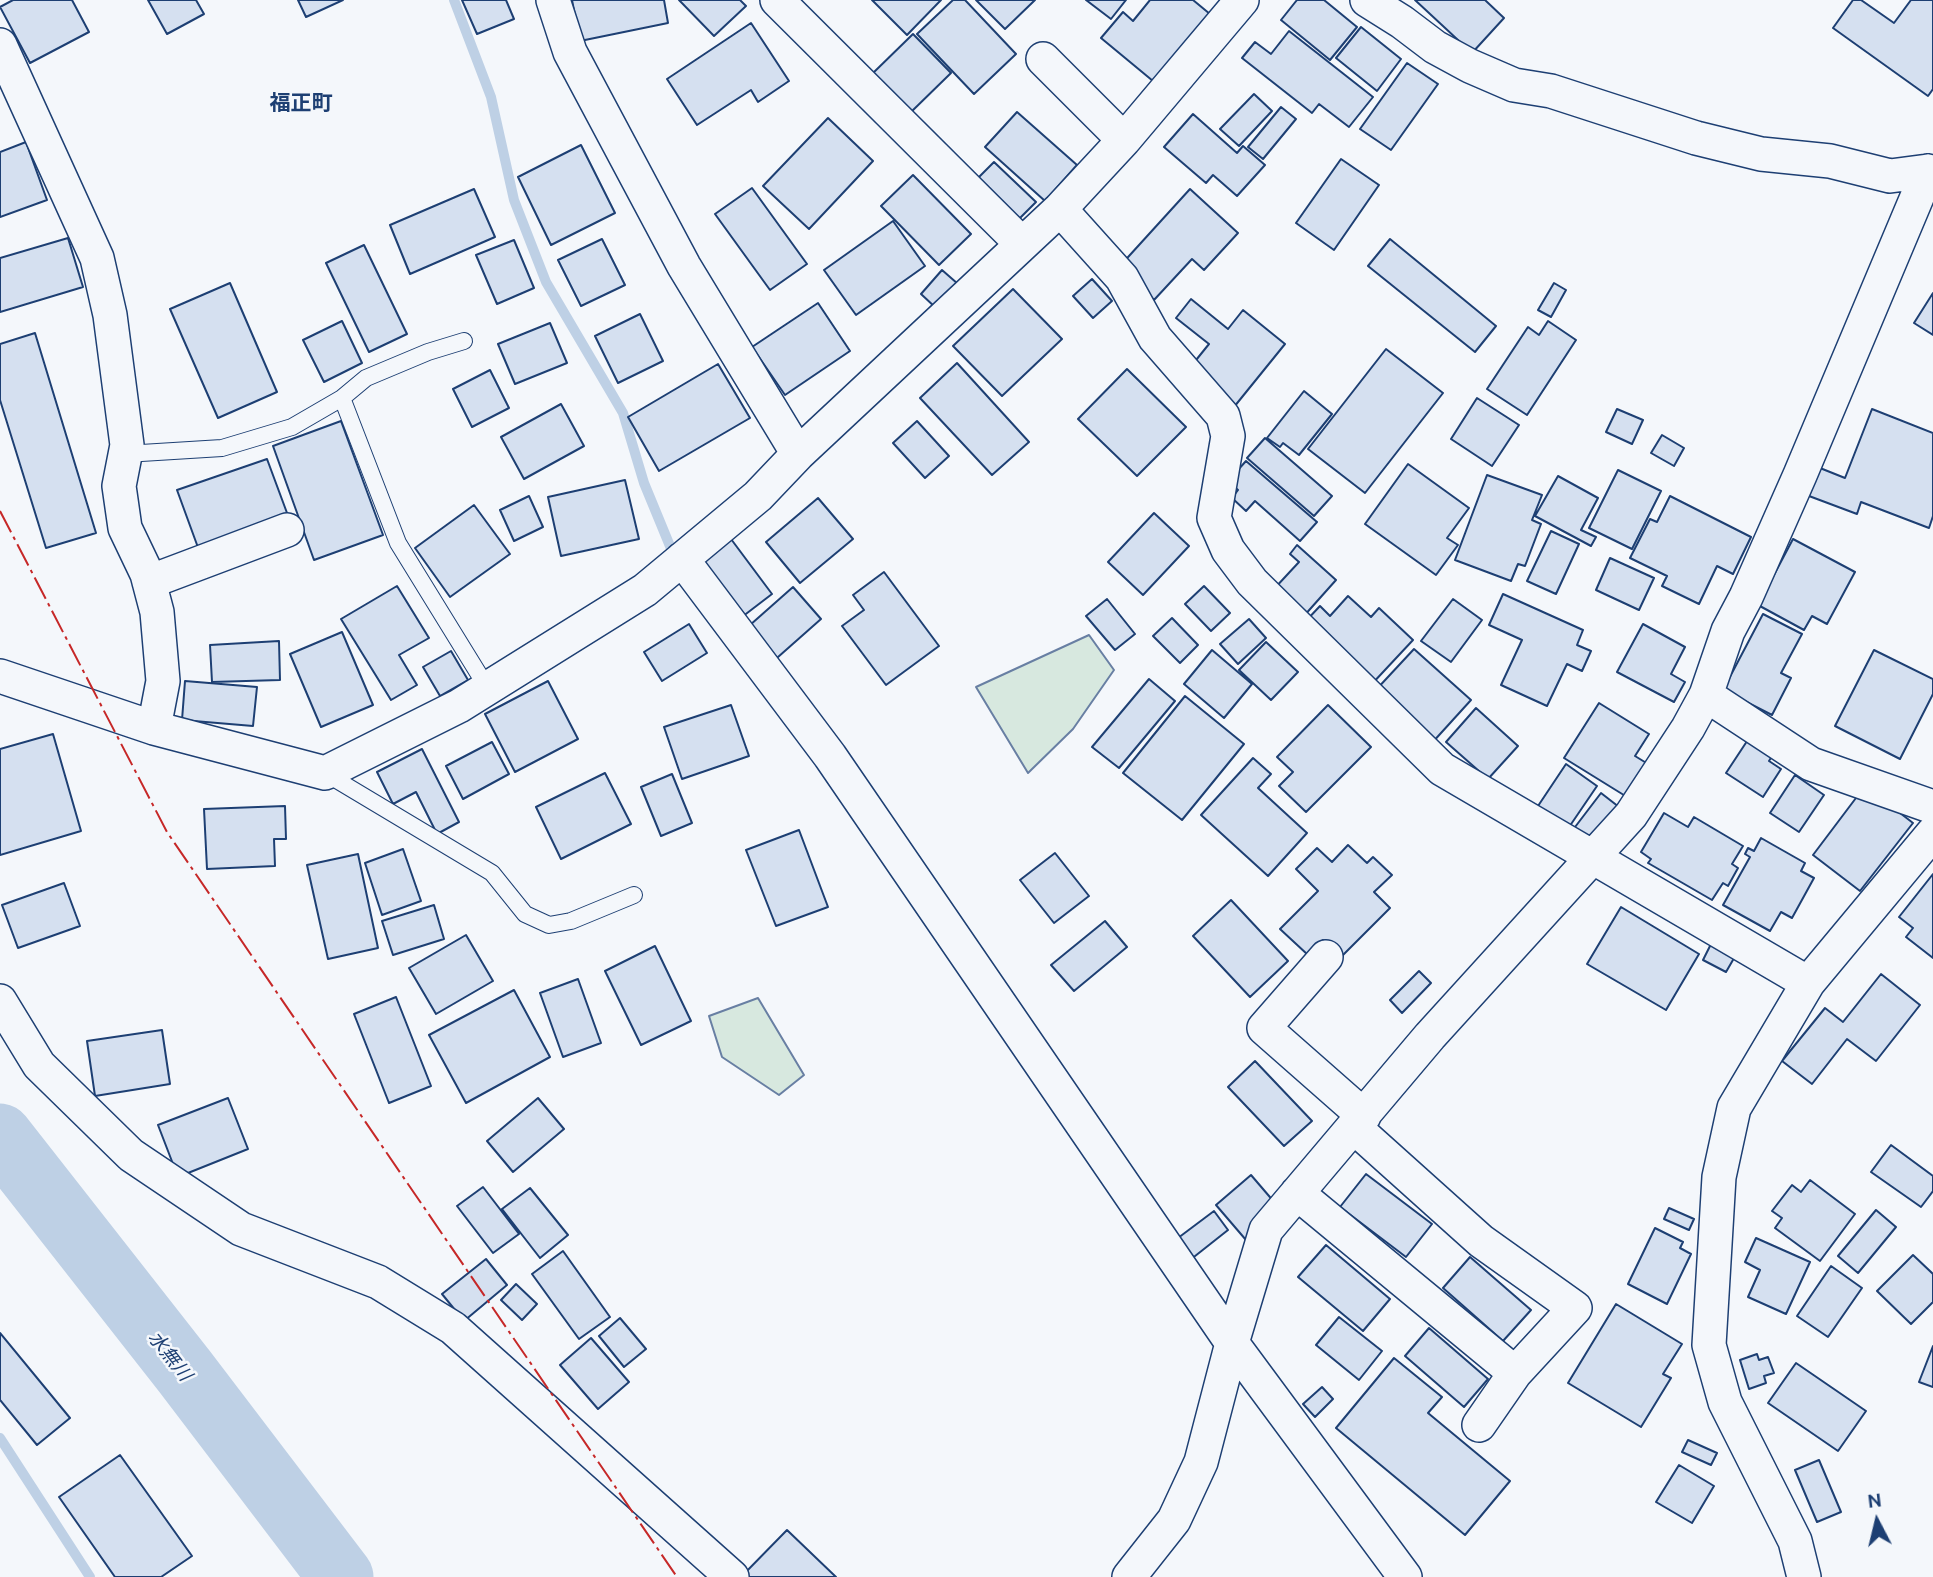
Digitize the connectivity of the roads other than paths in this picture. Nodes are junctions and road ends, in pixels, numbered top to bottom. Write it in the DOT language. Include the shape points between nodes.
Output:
graph roads {
  1 [pos="553,0"];
  2 [pos="778,0"];
  3 [pos="1242,0"];
  4 [pos="1367,0"];
  5 [pos="0,45"];
  6 [pos="1043,59"];
  7 [pos="1124,141"];
  8 [pos="1930,172"];
  9 [pos="1060,209"];
  10 [pos="1022,244"];
  11 [pos="464,341"];
  12 [pos="342,398"];
  13 [pos="125,454"];
  14 [pos="799,454"];
  15 [pos="287,530"];
  16 [pos="681,559"];
  17 [pos="149,582"];
  18 [pos="0,676"];
  19 [pos="488,689"];
  20 [pos="1706,695"];
  21 [pos="154,728"];
  22 [pos="325,773"];
  23 [pos="1933,807"];
  24 [pos="1933,833"];
  25 [pos="1591,857"];
  26 [pos="634,895"];
  27 [pos="1326,957"];
  28 [pos="1808,983"];
  29 [pos="0,1001"];
  30 [pos="1359,1121"];
  31 [pos="1297,1193"];
  32 [pos="1232,1343"];
  33 [pos="1515,1373"];
  34 [pos="1479,1425"];
  35 [pos="732,1577"];
  36 [pos="1129,1577"];
  37 [pos="1405,1577"];
  38 [pos="1804,1577"];
  1 -- 14 [label="street" via="570,51 684,266"];
  2 -- 10 [label="street"];
  3 -- 7 [label="street"];
  4 -- 8 [label="street" via="1434,47 1514,85 1551,91 1760,154 1830,161 1890,176"];
  5 -- 13 [label="street" via="97,258 110,315"];
  6 -- 7 [label="street"];
  7 -- 9 [label="street"];
  8 -- 20 [label="street" via="1728,631"];
  9 -- 10 [label="street"];
  9 -- 25 [label="street" via="1122,278 1155,338 1223,416 1228,436 1214,518 1228,550 1252,582 1442,769"];
  10 -- 14 [label="street"];
  11 -- 12 [label="lane" via="366,378"];
  12 -- 13 [label="lane" via="292,427 222,448"];
  12 -- 19 [label="lane" via="398,543"];
  13 -- 17 [label="street" via="120,486 125,528"];
  14 -- 16 [label="street" via="758,496"];
  15 -- 17 [label="street"];
  16 -- 19 [label="street" via="645,590"];
  16 -- 32 [label="street" via="838,768"];
  17 -- 21 [label="street" via="157,612 163,681"];
  18 -- 21 [label="street"];
  19 -- 22 [label="street"];
  20 -- 23 [label="street" via="1811,764"];
  20 -- 25 [label="street" via="1631,815"];
  21 -- 22 [label="street"];
  22 -- 26 [label="lane" via="492,873 525,914 549,925 571,921"];
  24 -- 28 [label="street"];
  25 -- 28 [label="street"];
  25 -- 30 [label="street"];
  27 -- 30 [label="street" via="1264,1028"];
  28 -- 38 [label="street" via="1734,1108 1719,1177 1709,1345 1725,1402 1795,1541"];
  29 -- 35 [label="street" via="38,1065 131,1155 241,1229 378,1282 453,1328"];
  30 -- 31 [label="street"];
  30 -- 33 [label="street" via="1481,1241 1575,1308"];
  31 -- 32 [label="street" via="1266,1230"];
  31 -- 33 [label="street"];
  32 -- 36 [label="street" via="1201,1462 1174,1520"];
  32 -- 37 [label="street"];
  33 -- 34 [label="street"];
}
